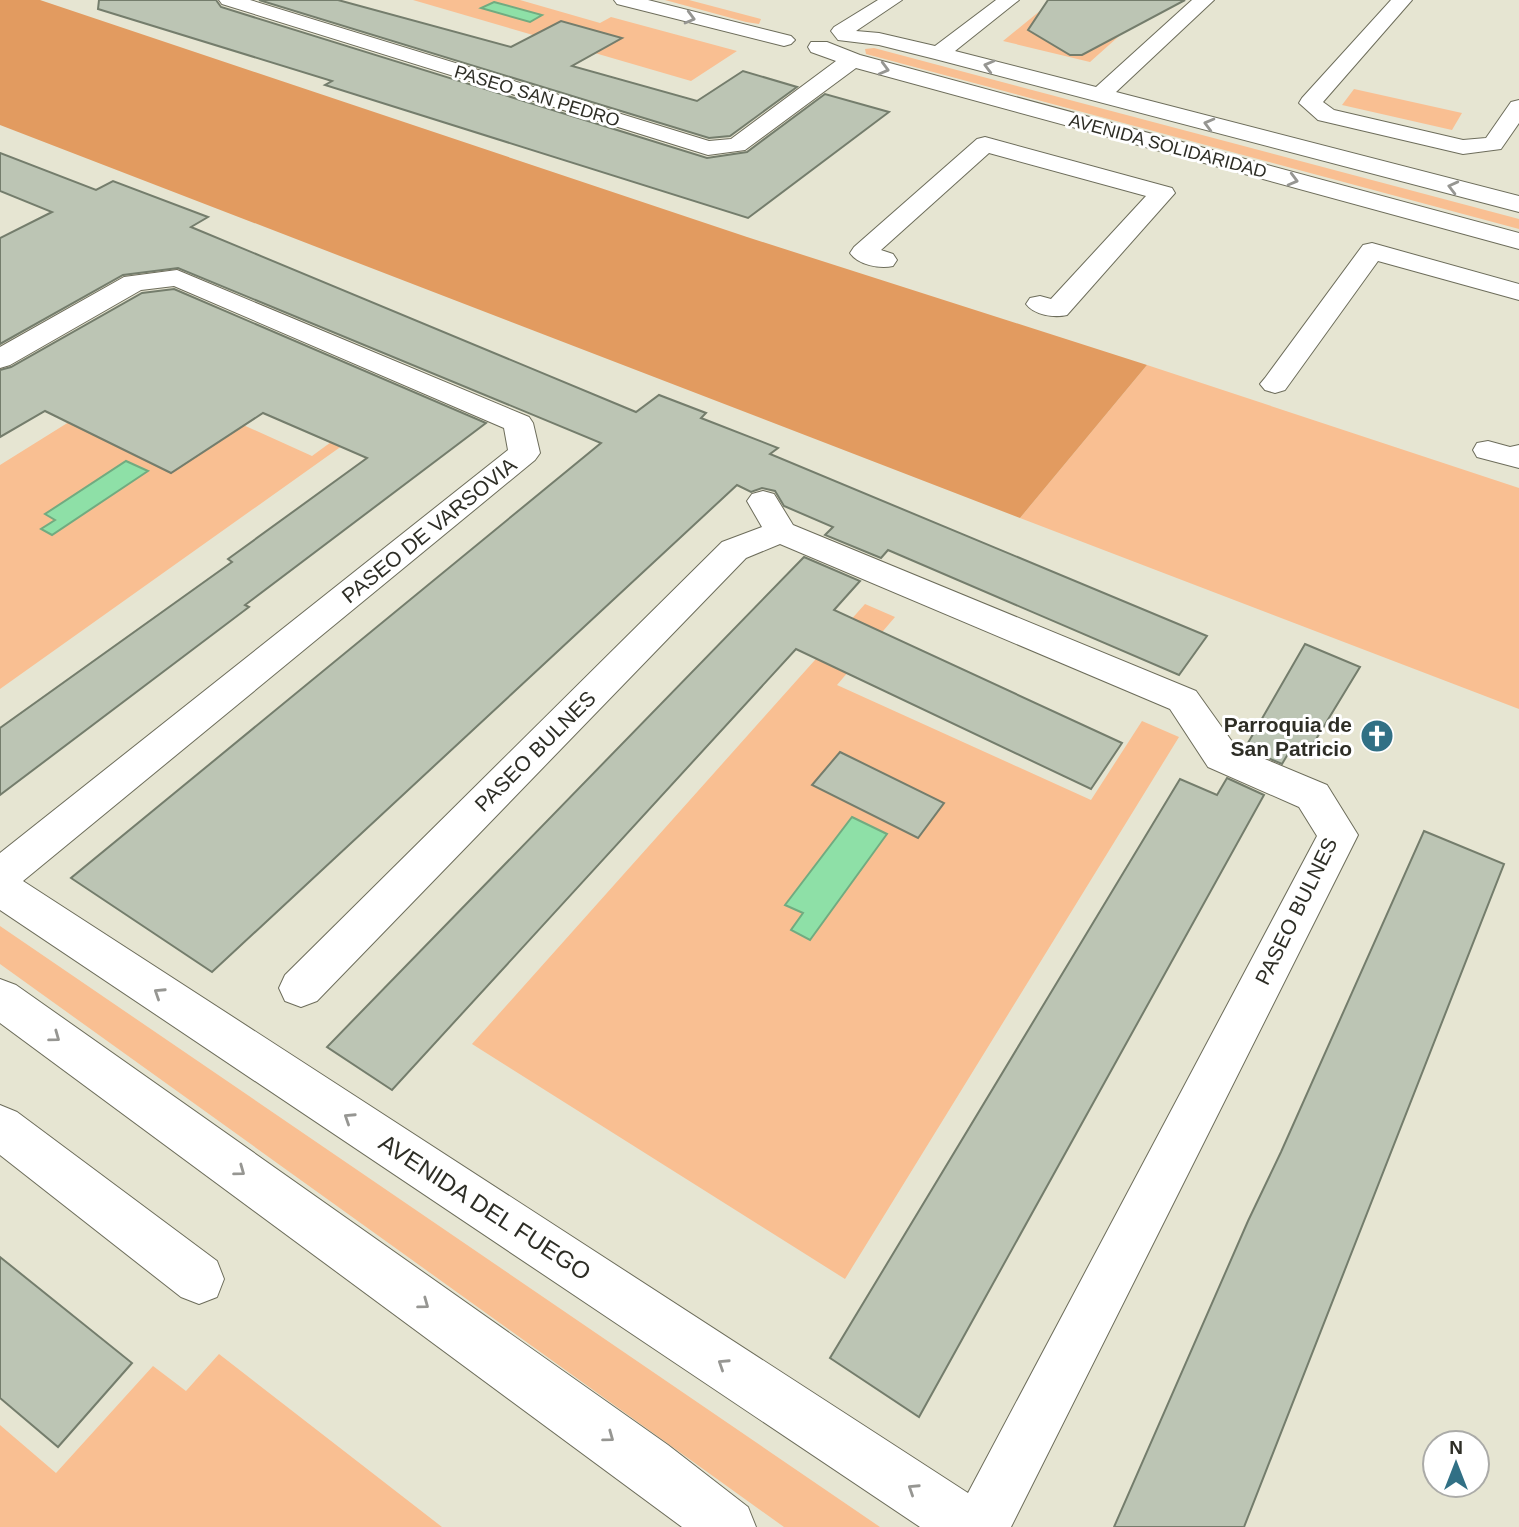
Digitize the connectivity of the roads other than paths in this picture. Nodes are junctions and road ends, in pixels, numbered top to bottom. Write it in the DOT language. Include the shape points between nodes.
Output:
graph roads {
  1 [pos="229,0"];
  2 [pos="624,0"];
  3 [pos="892,0"];
  4 [pos="1009,0"];
  5 [pos="1204,0"];
  6 [pos="1402,0"];
  7 [pos="799,23"];
  8 [pos="821,23"];
  9 [pos="843,34"];
  10 [pos="784,40"];
  11 [pos="819,47"];
  12 [pos="946,48"];
  13 [pos="852,60"];
  14 [pos="1106,89"];
  15 [pos="1519,107"];
  16 [pos="1109,131"];
  17 [pos="1385,150"];
  18 [pos="1069,168"];
  19 [pos="1519,204"];
  20 [pos="1503,244"];
  21 [pos="884,260"];
  22 [pos="1474,280"];
  23 [pos="1519,292"];
  24 [pos="1040,304"];
  25 [pos="0,359"];
  26 [pos="1275,384"];
  27 [pos="1488,450"];
  28 [pos="1519,454"];
  29 [pos="16,864"];
  30 [pos="0,888"];
  31 [pos="300,988"];
  32 [pos="0,998"];
  33 [pos="0,1127"];
  34 [pos="199,1279"];
  35 [pos="984,1514"];
  36 [pos="728,1527"];
  1 -- 13 [label="street, PASEO SAN PEDRO" via="708,148 737,145"];
  2 -- 10 [label="street, one-way"];
  3 -- 9 [label="street"];
  4 -- 12 [label="street"];
  5 -- 14 [label="street"];
  6 -- 17 [label="street" via="1310,103"];
  7 -- 10 [label="street" via="781,32"];
  8 -- 9 [label="street"];
  9 -- 11 [label="street" via="836,43"];
  9 -- 12 [label="street, AVENIDA SOLIDARIDAD"];
  10 -- 11 [label="street, AVENIDA SOLIDARIDAD" via="799,47"];
  11 -- 13 [label="street, AVENIDA SOLIDARIDAD"];
  14 -- 12 [label="street, AVENIDA SOLIDARIDAD, one-way"];
  13 -- 16 [label="street, AVENIDA SOLIDARIDAD, one-way"];
  17 -- 14 [label="street, AVENIDA SOLIDARIDAD, one-way"];
  15 -- 17 [label="street" via="1493,144"];
  16 -- 18 [label="street"];
  16 -- 20 [label="street, AVENIDA SOLIDARIDAD, one-way"];
  19 -- 17 [label="street, AVENIDA SOLIDARIDAD, one-way"];
  18 -- 21 [label="street" via="989,140 863,253"];
  18 -- 24 [label="street" via="1170,186 1057,309"];
  20 -- 22 [label="street"];
  22 -- 23 [label="street"];
  22 -- 26 [label="street" via="1376,246"];
  25 -- 29 [label="street, PASEO DE VARSOVIA" via="134,283 177,278 518,423 524,453"];
  27 -- 28 [label="street" via="1517,459"];
  35 -- 30 [label="street, AVENIDA DEL FUEGO, one-way"];
  31 -- 35 [label="street, PASEO BULNES" via="772,517 1183,700 1222,757 1313,796 1338,835"];
  32 -- 36 [label="street, one-way"];
  33 -- 34 [label="street"];
}
